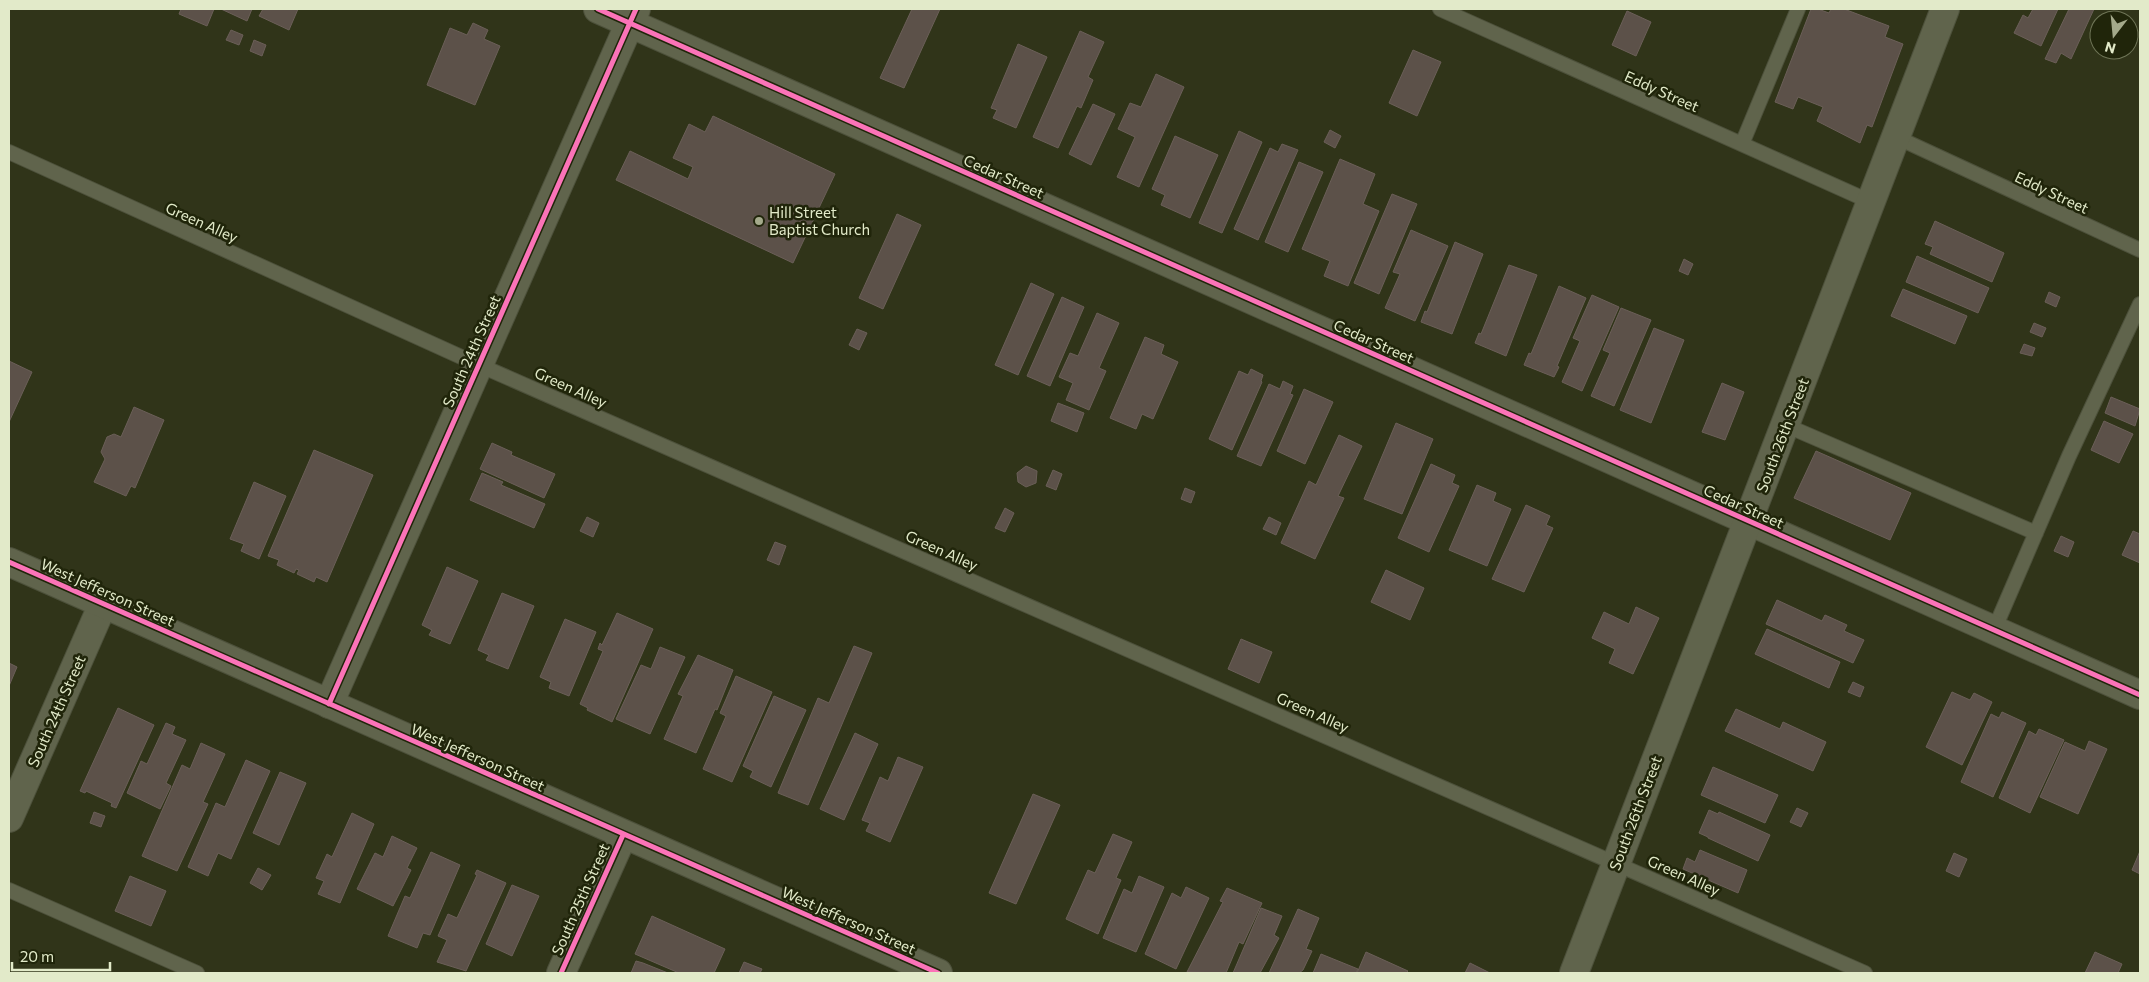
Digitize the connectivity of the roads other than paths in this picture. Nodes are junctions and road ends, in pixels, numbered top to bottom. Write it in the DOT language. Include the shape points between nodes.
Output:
graph roads {
  1 [pos="598,9"];
  2 [pos="1440,9"];
  3 [pos="1798,9"];
  4 [pos="1945,9"];
  5 [pos="632,16"];
  6 [pos="1896,137"];
  7 [pos="1742,144"];
  8 [pos="9,152"];
  9 [pos="1871,202"];
  10 [pos="2140,250"];
  11 [pos="2140,304"];
  12 [pos="479,365"];
  13 [pos="1786,425"];
  14 [pos="1749,521"];
  15 [pos="2036,533"];
  16 [pos="9,562"];
  17 [pos="103,604"];
  18 [pos="1994,630"];
  19 [pos="2140,696"];
  20 [pos="330,704"];
  21 [pos="9,818"];
  22 [pos="622,834"];
  23 [pos="1616,863"];
  24 [pos="9,890"];
  25 [pos="197,973"];
  26 [pos="561,973"];
  27 [pos="938,973"];
  28 [pos="1574,973"];
  29 [pos="1865,973"];
  1 -- 5 [label="street, Cedar Street"];
  2 -- 7 [label="lane, Eddy Street"];
  3 -- 7 [label="lane"];
  4 -- 6 [label="street, South 26th Street"];
  5 -- 12 [label="street, South 24th Street"];
  5 -- 14 [label="street, Cedar Street"];
  6 -- 9 [label="street, South 26th Street"];
  6 -- 10 [label="lane, Eddy Street"];
  7 -- 9 [label="lane, Eddy Street"];
  8 -- 12 [label="lane, Green Alley"];
  9 -- 13 [label="street, South 26th Street"];
  11 -- 15 [label="lane"];
  12 -- 20 [label="street, South 24th Street"];
  12 -- 23 [label="lane, Green Alley"];
  13 -- 14 [label="street, South 26th Street"];
  13 -- 15 [label="lane"];
  14 -- 18 [label="street, Cedar Street"];
  14 -- 23 [label="street, South 26th Street"];
  15 -- 18 [label="lane"];
  16 -- 17 [label="street, West Jefferson Street"];
  17 -- 20 [label="street, West Jefferson Street"];
  17 -- 21 [label="street, South 24th Street"];
  18 -- 19 [label="street, Cedar Street"];
  20 -- 22 [label="street, West Jefferson Street"];
  22 -- 26 [label="street, South 25th Street"];
  22 -- 27 [label="street, West Jefferson Street"];
  23 -- 28 [label="street, South 26th Street"];
  23 -- 29 [label="lane, Green Alley"];
  24 -- 25 [label="lane"];
}
